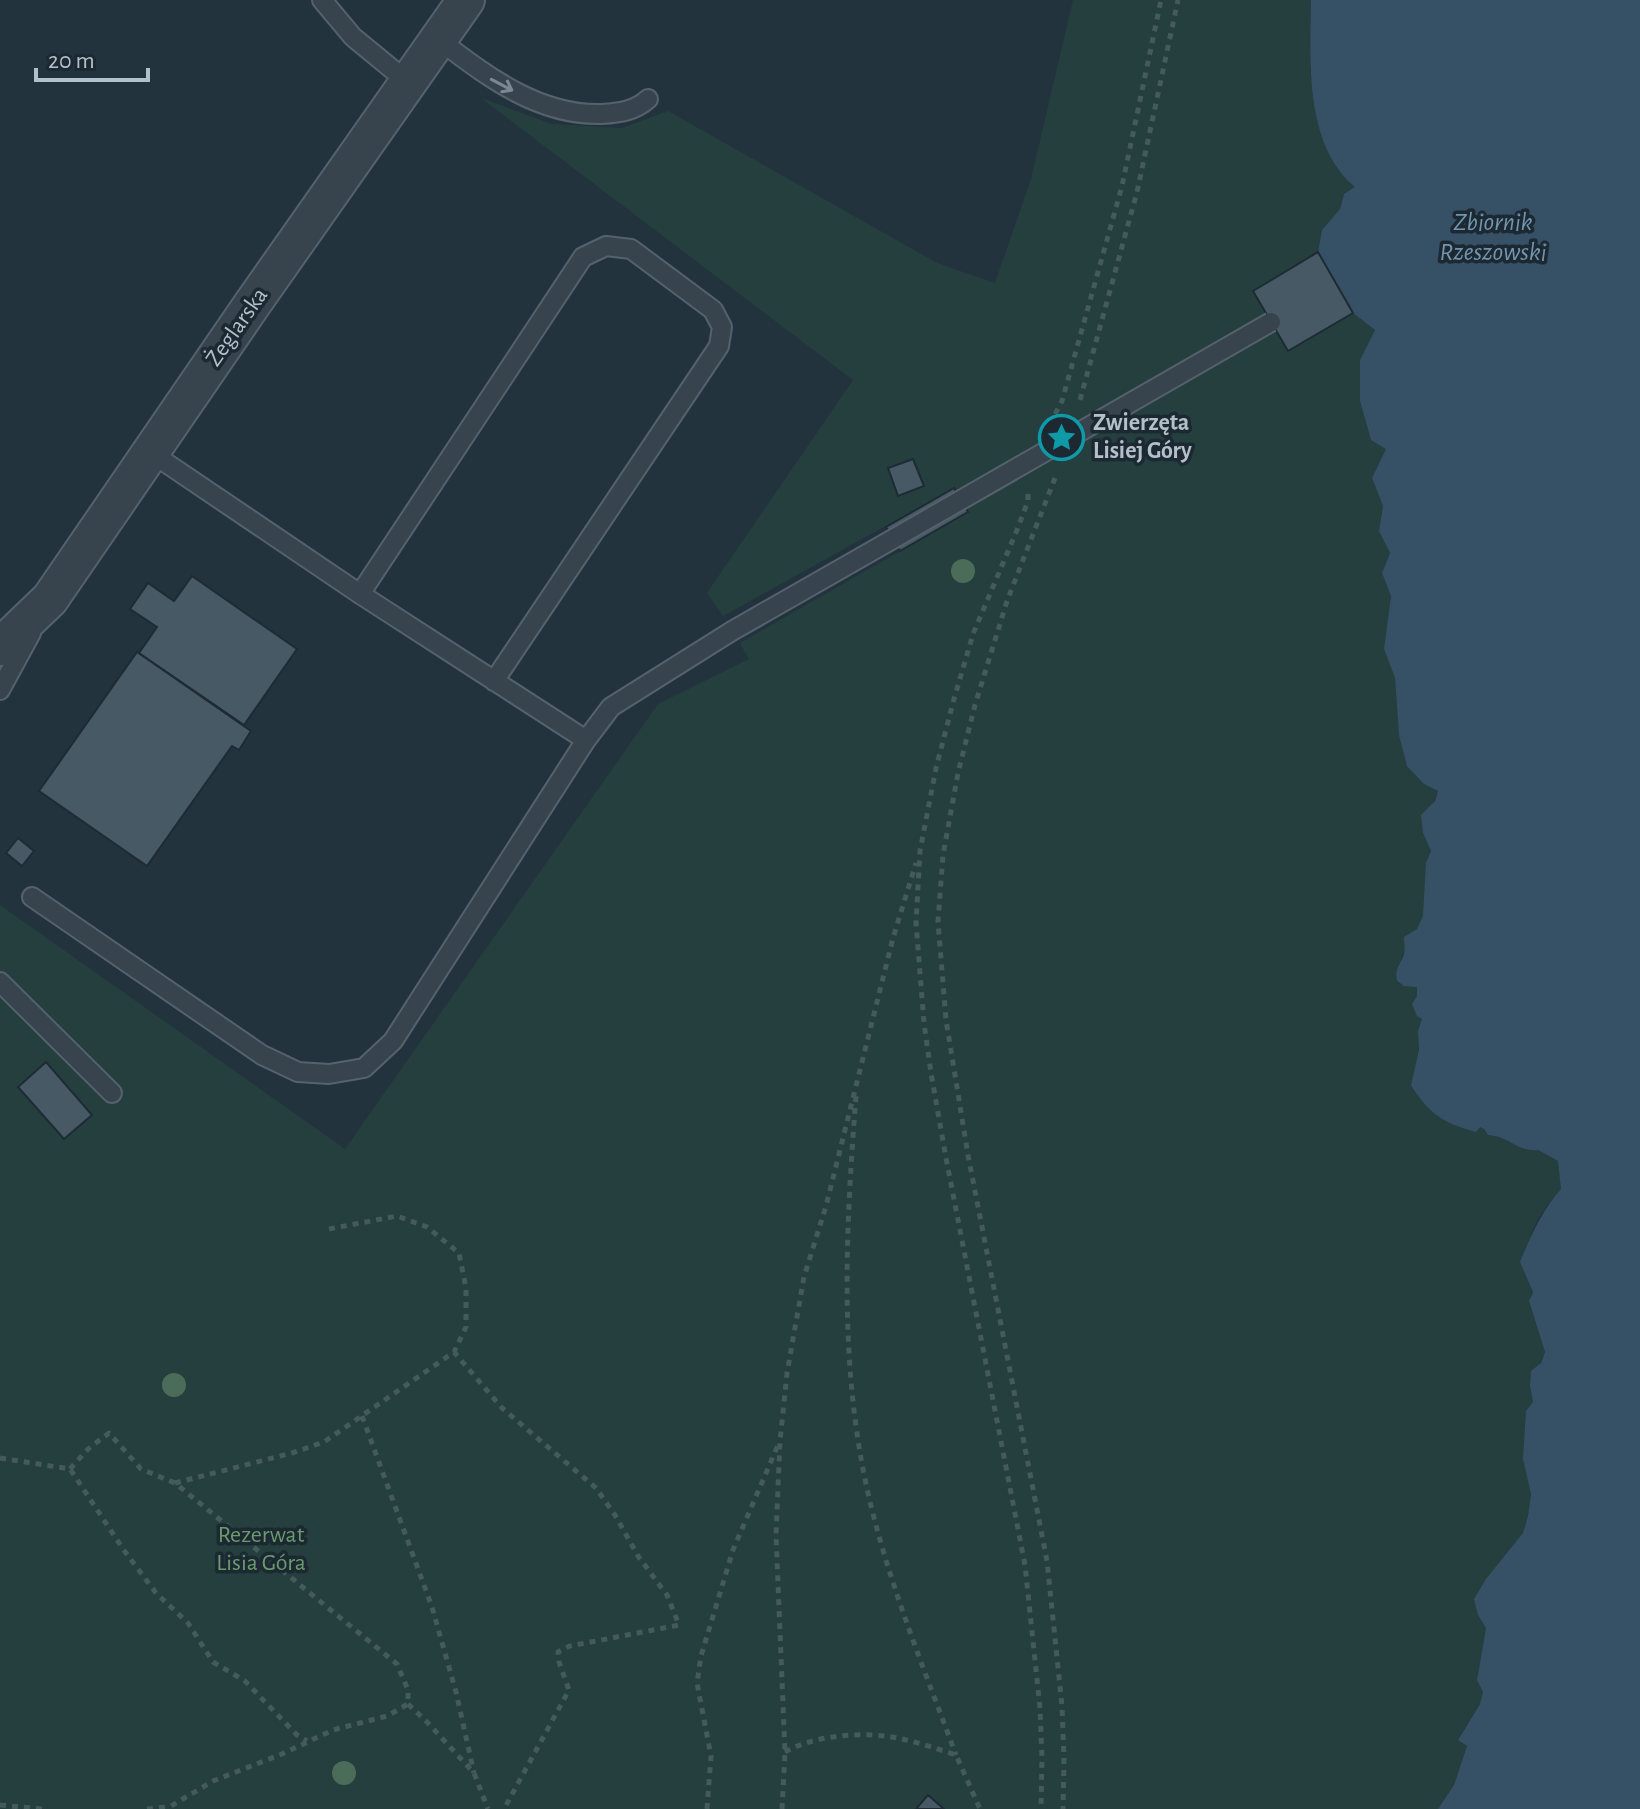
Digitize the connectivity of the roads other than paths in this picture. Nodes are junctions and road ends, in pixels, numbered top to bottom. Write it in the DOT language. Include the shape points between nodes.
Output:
graph roads {
  1 [pos="322,0"];
  2 [pos="466,0"];
  3 [pos="439,40"];
  4 [pos="409,83"];
  5 [pos="648,99"];
  6 [pos="1271,322"];
  7 [pos="150,452"];
  8 [pos="360,594"];
  9 [pos="50,599"];
  10 [pos="0,647"];
  11 [pos="494,681"];
  12 [pos="0,690"];
  13 [pos="586,740"];
  14 [pos="32,897"];
  15 [pos="0,982"];
  16 [pos="112,1093"];
  1 -- 4 [label="lane" via="353,37"];
  2 -- 3 [label="street, Żeglarska"];
  3 -- 4 [label="street, Żeglarska"];
  3 -- 5 [label="lane, one-way" via="494,81 563,110 619,113"];
  4 -- 7 [label="street, Żeglarska"];
  6 -- 13 [label="lane, bridge" via="732,631 611,707"];
  7 -- 8 [label="lane"];
  7 -- 9 [label="street, Żeglarska"];
  8 -- 11 [label="lane"];
  8 -- 11 [label="lane" via="583,257 606,246 631,249 713,310 722,327 719,346"];
  9 -- 10 [label="street, Żeglarska"];
  9 -- 12 [label="lane"];
  11 -- 13 [label="lane"];
  13 -- 14 [label="lane" via="393,1041 364,1068 298,1072 262,1055"];
  15 -- 16 [label="lane"];
}
